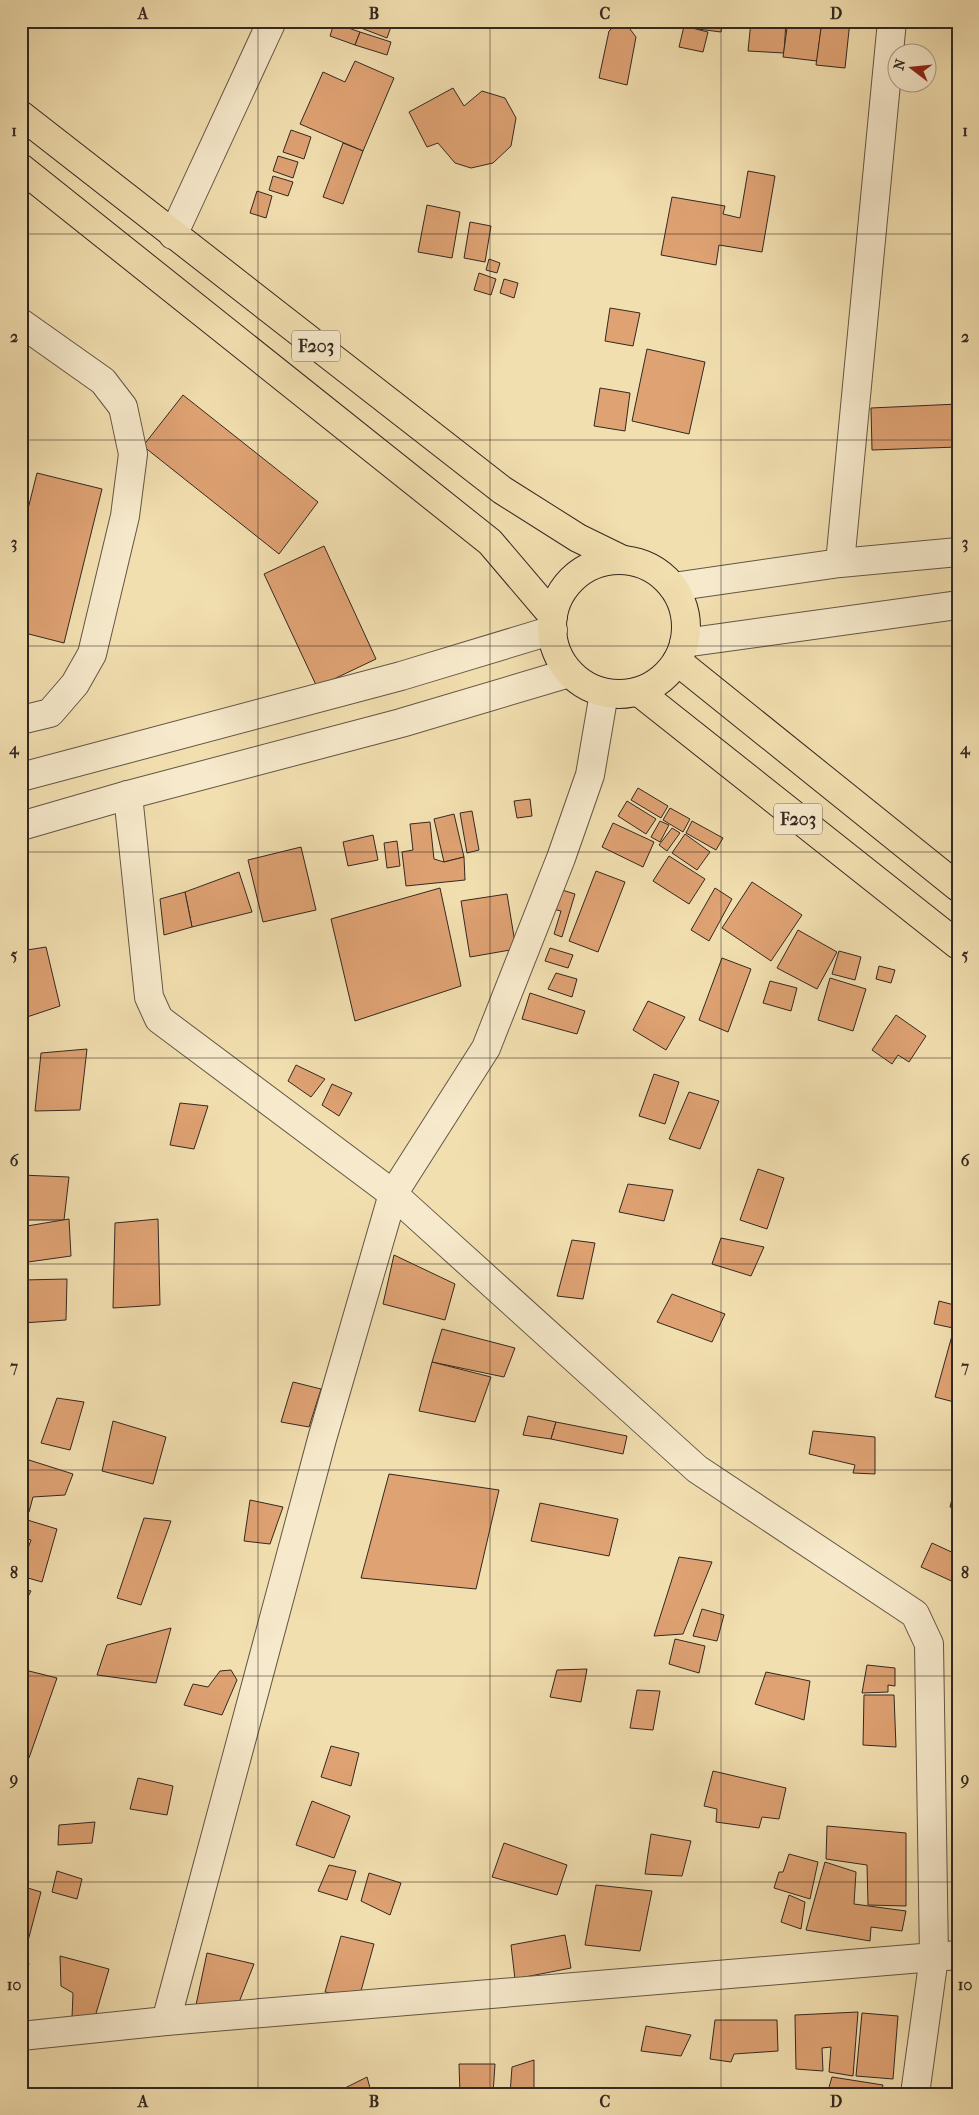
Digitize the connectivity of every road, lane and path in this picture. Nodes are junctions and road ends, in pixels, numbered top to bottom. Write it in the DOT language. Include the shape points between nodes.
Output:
graph roads {
  1 [pos="272,21"];
  2 [pos="892,21"];
  3 [pos="21,115"];
  4 [pos="21,168"];
  5 [pos="173,235"];
  6 [pos="21,323"];
  7 [pos="958,552"];
  8 [pos="623,560"];
  9 [pos="840,563"];
  10 [pos="672,587"];
  11 [pos="958,605"];
  12 [pos="553,623"];
  13 [pos="681,652"];
  14 [pos="570,673"];
  15 [pos="639,692"];
  16 [pos="604,693"];
  17 [pos="21,720"];
  18 [pos="21,777"];
  19 [pos="128,795"];
  20 [pos="21,826"];
  21 [pos="958,887"];
  22 [pos="958,946"];
  23 [pos="393,1194"];
  24 [pos="946,1956"];
  25 [pos="166,2021"];
  26 [pos="21,2036"];
  27 [pos="915,2094"];
  1 -- 5 [label="street"];
  2 -- 9 [label="street"];
  3 -- 5 [label="main road, F203"];
  4 -- 12 [label="main road, F203" via="490,542"];
  5 -- 8 [label="main road, F203" via="502,490 578,538"];
  6 -- 17 [label="street" via="103,381 123,408 133,454 125,516 92,654 75,684 50,713"];
  7 -- 9 [label="street"];
  8 -- 10 [label="main road" via="650,568"];
  8 -- 12 [label="main road" via="604,562 586,569 571,582 559,597"];
  9 -- 10 [label="street"];
  10 -- 13 [label="main road" via="682,604 686,623"];
  11 -- 13 [label="street"];
  12 -- 14 [label="main road" via="557,653"];
  12 -- 18 [label="street" via="401,676"];
  13 -- 15 [label="main road" via="668,674"];
  13 -- 21 [label="main road, F203"];
  14 -- 16 [label="main road" via="585,686"];
  14 -- 19 [label="street" via="401,723"];
  15 -- 16 [label="main road"];
  15 -- 22 [label="main road, F203"];
  16 -- 23 [label="street" via="590,775 562,858 486,1048"];
  19 -- 20 [label="street"];
  19 -- 23 [label="street" via="149,997 159,1019"];
  23 -- 24 [label="street" via="698,1469 915,1614 929,1644"];
  23 -- 25 [label="street" via="322,1439"];
  24 -- 25 [label="street"];
  24 -- 27 [label="street"];
  25 -- 26 [label="street"];
}
